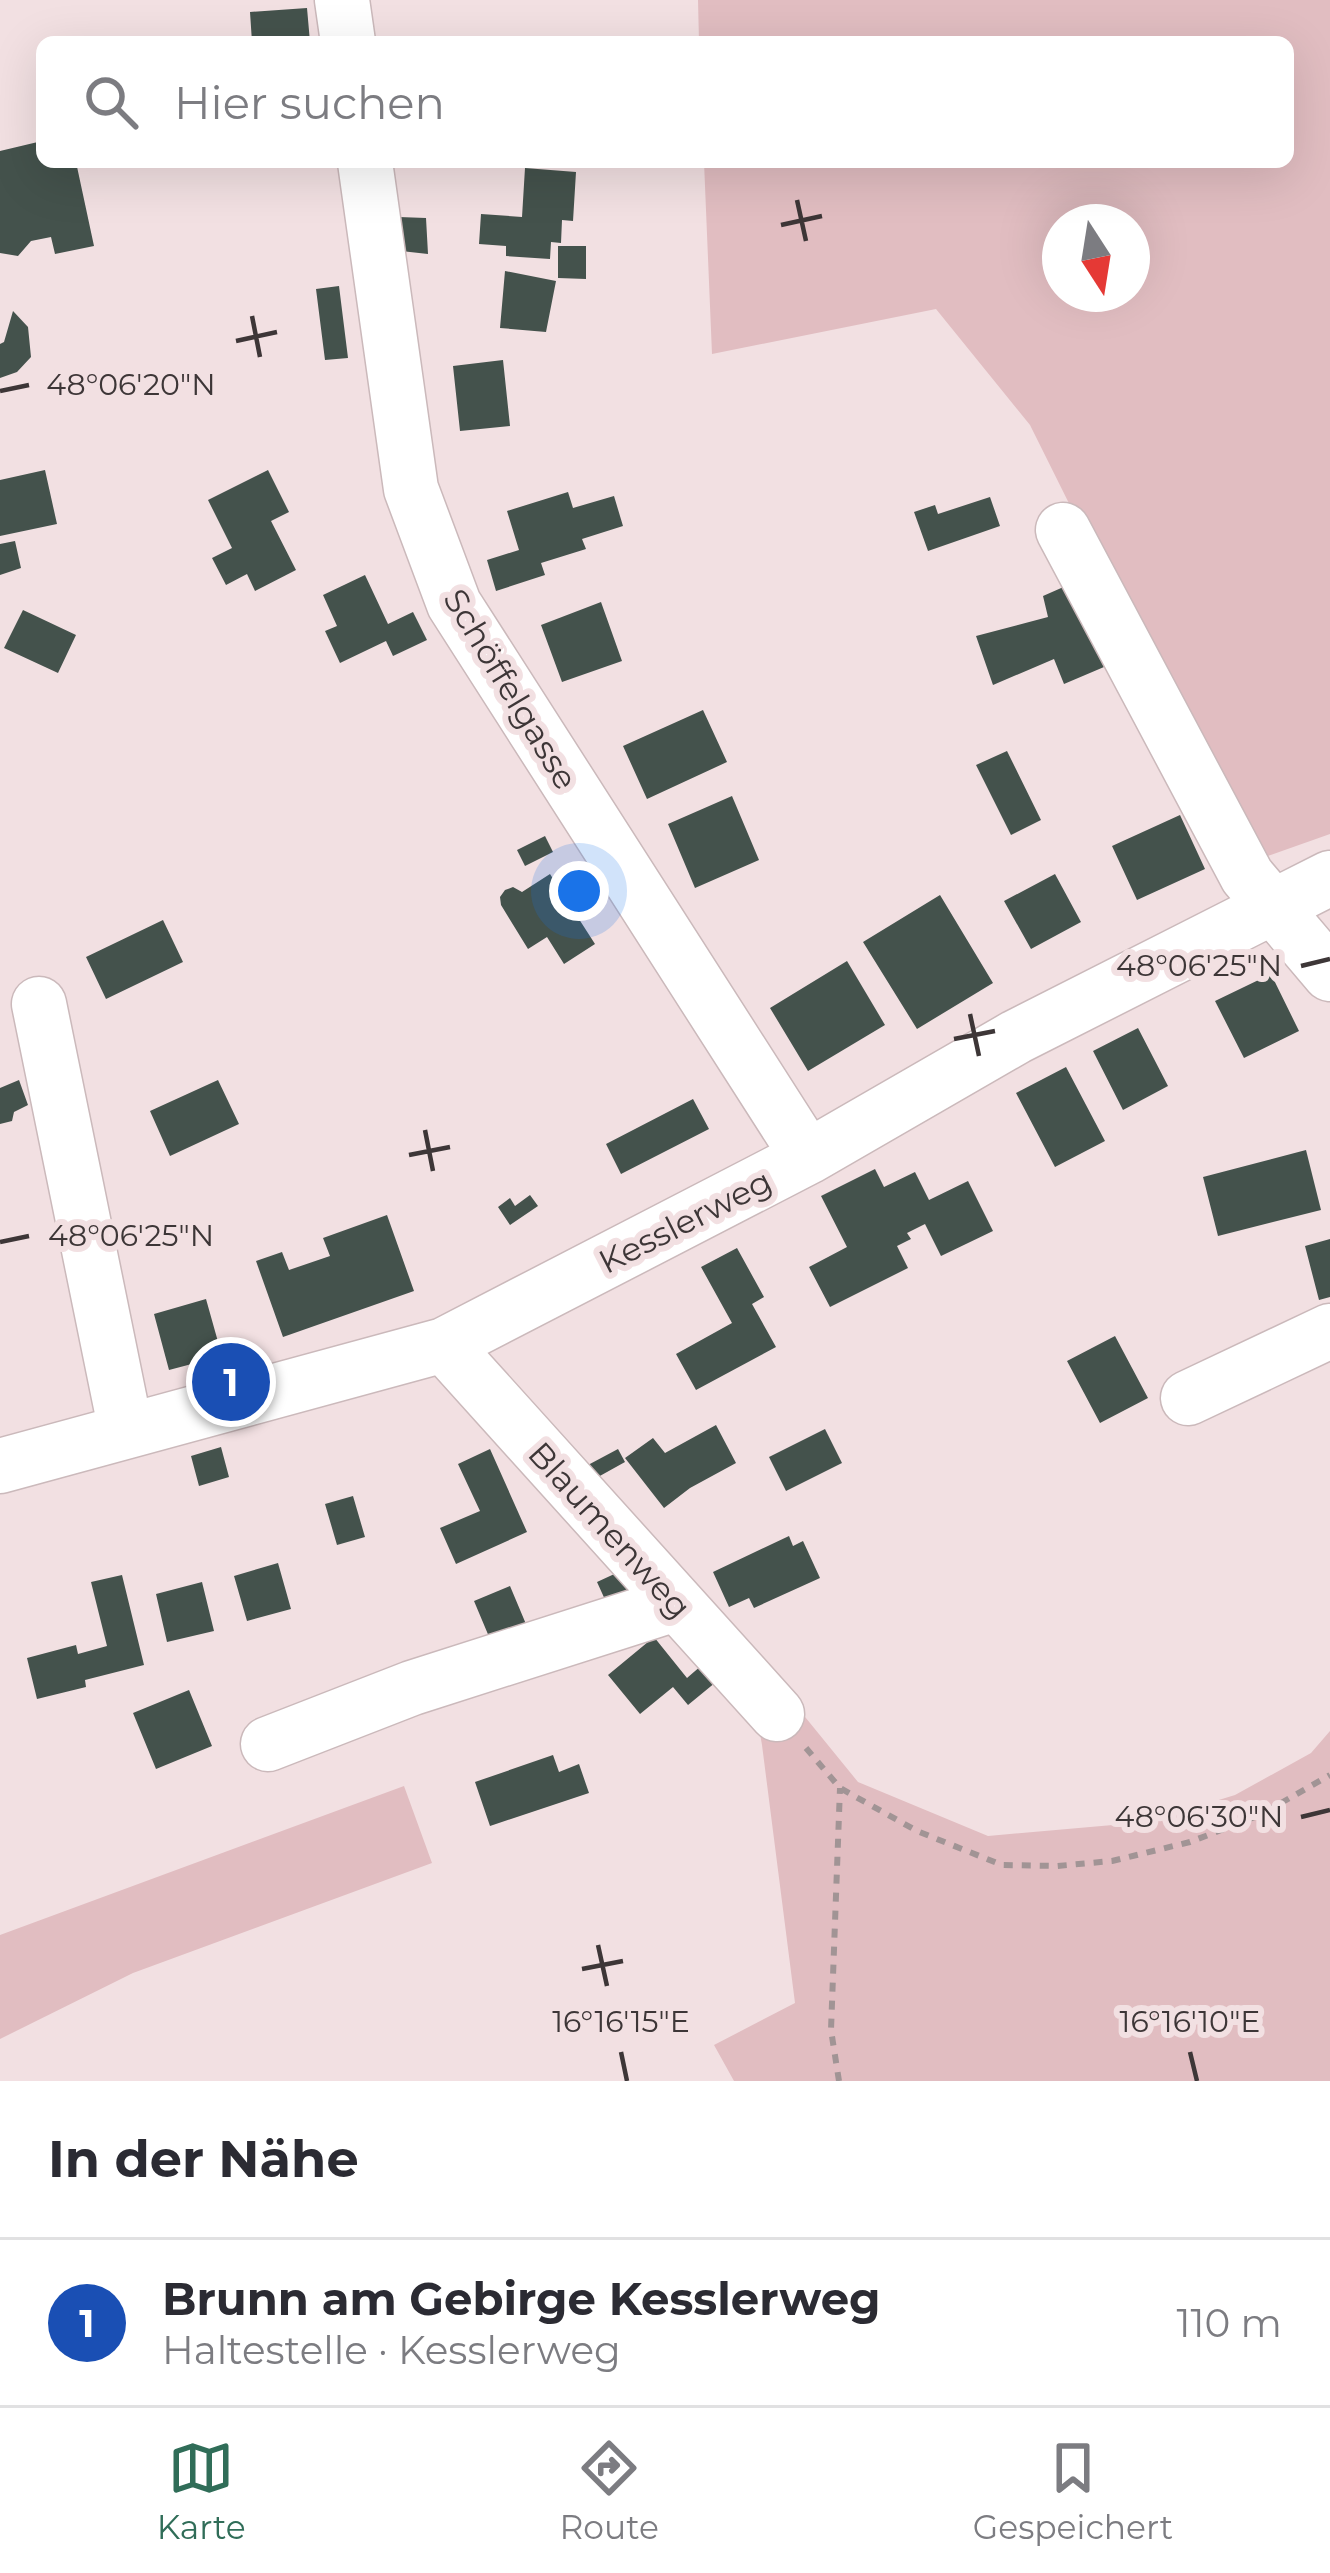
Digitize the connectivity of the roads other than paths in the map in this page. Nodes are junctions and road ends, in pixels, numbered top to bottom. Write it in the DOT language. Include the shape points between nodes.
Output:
graph roads {
  1 [pos="342,0"];
  2 [pos="347,36"];
  3 [pos="366,168"];
  4 [pos="1063,530"];
  5 [pos="1330,878"];
  6 [pos="1270,905"];
  7 [pos="1330,974"];
  8 [pos="39,1004"];
  9 [pos="808,1157"];
  10 [pos="1330,1330"];
  11 [pos="444,1345"];
  12 [pos="1189,1399"];
  13 [pos="126,1431"];
  14 [pos="0,1466"];
  15 [pos="675,1604"];
  16 [pos="778,1714"];
  17 [pos="268,1744"];
  1 -- 2 [label="street"];
  3 -- 9 [label="street, Schöffelgasse" via="411,488 454,604"];
  4 -- 6 [label="street" via="1247,876"];
  5 -- 6 [label="street, Kesslerweg"];
  6 -- 7 [label="street"];
  6 -- 9 [label="street, Kesslerweg"];
  8 -- 13 [label="street"];
  9 -- 11 [label="street, Kesslerweg"];
  10 -- 12 [label="street"];
  11 -- 13 [label="street, Kesslerweg"];
  11 -- 15 [label="street, Blaumenweg"];
  13 -- 14 [label="street, Kesslerweg"];
  15 -- 16 [label="street, Blaumenweg"];
  15 -- 17 [label="street" via="412,1688"];
}
